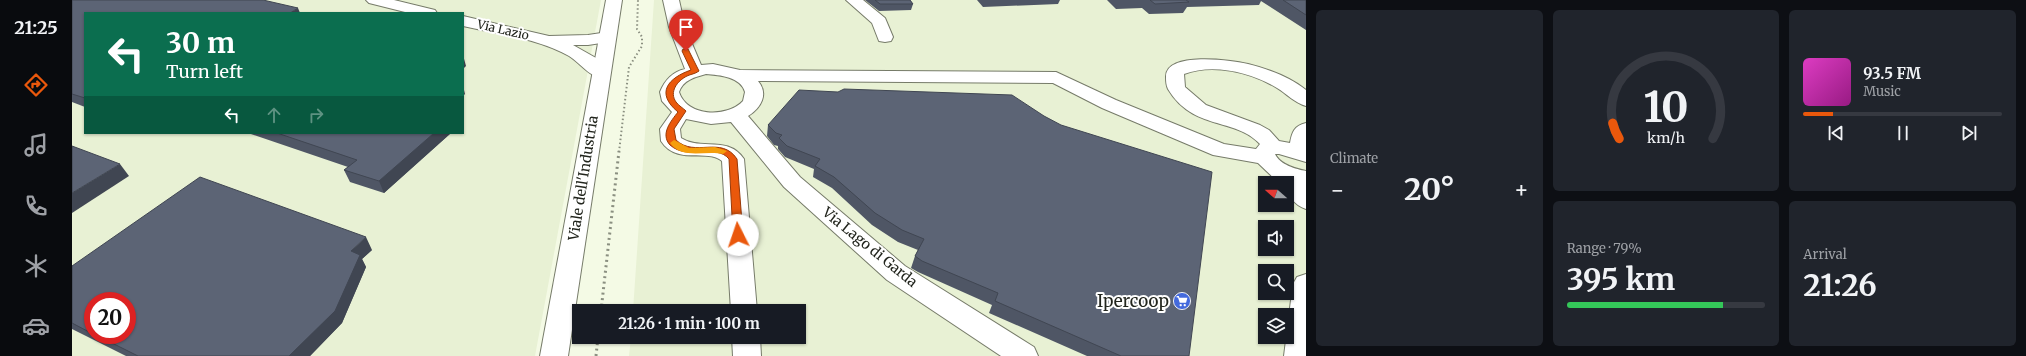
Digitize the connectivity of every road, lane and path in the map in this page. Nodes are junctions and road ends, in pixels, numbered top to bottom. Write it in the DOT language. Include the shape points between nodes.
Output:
graph roads {
  1 [pos="374,0"];
  2 [pos="614,0"];
  3 [pos="638,0"];
  4 [pos="671,0"];
  5 [pos="854,0"];
  6 [pos="425,12"];
  7 [pos="464,21"];
  8 [pos="608,37"];
  9 [pos="886,37"];
  10 [pos="542,40"];
  11 [pos="695,71"];
  12 [pos="600,73"];
  13 [pos="740,75"];
  14 [pos="1306,100"];
  15 [pos="682,111"];
  16 [pos="736,115"];
  17 [pos="1306,129"];
  18 [pos="1303,153"];
  19 [pos="1270,157"];
  20 [pos="1306,178"];
  21 [pos="1306,201"];
  22 [pos="1306,284"];
  23 [pos="602,304"];
  24 [pos="743,304"];
  25 [pos="597,344"];
  26 [pos="746,344"];
  27 [pos="554,356"];
  28 [pos="596,356"];
  29 [pos="747,356"];
  30 [pos="1024,356"];
  31 [pos="1298,356"];
  1 -- 6 [label="street"];
  2 -- 8 [label="street, Viale dell'Industria"];
  3 -- 23 [label="path" via="637,29 642,37 642,46 629,67"];
  4 -- 11 [label="street" via="681,41"];
  5 -- 9 [label="street" via="879,21"];
  7 -- 10 [label="street, Via Lazio"];
  8 -- 10 [label="street" via="588,40"];
  8 -- 12 [label="street, Viale dell'Industria"];
  10 -- 12 [label="street" via="574,53 596,67"];
  11 -- 13 [label="street" via="718,69"];
  11 -- 15 [label="street" via="675,81 670,88 669,96 673,104"];
  12 -- 27 [label="street, Viale dell'Industria"];
  13 -- 16 [label="street" via="749,81 755,96 752,104"];
  13 -- 19 [label="street" via="1056,78 1109,104 1220,150"];
  14 -- 19 [label="street" via="1285,85 1249,70 1209,64 1183,66 1175,71 1176,87 1191,104 1218,118 1262,133 1271,141"];
  15 -- 16 [label="street" via="707,118"];
  15 -- 24 [label="street" via="670,129 671,141 679,148 715,150 728,153 733,159"];
  16 -- 30 [label="street, Via Lago di Garda" via="792,182 896,273"];
  17 -- 18 [label="street" via="1302,133"];
  18 -- 19 [label="street" via="1290,148"];
  19 -- 20 [label="street" via="1290,175"];
  19 -- 21 [label="street"];
  22 -- 31 [label="street"];
  25 -- 28 [label="path"];
  26 -- 29 [label="street"];
}
